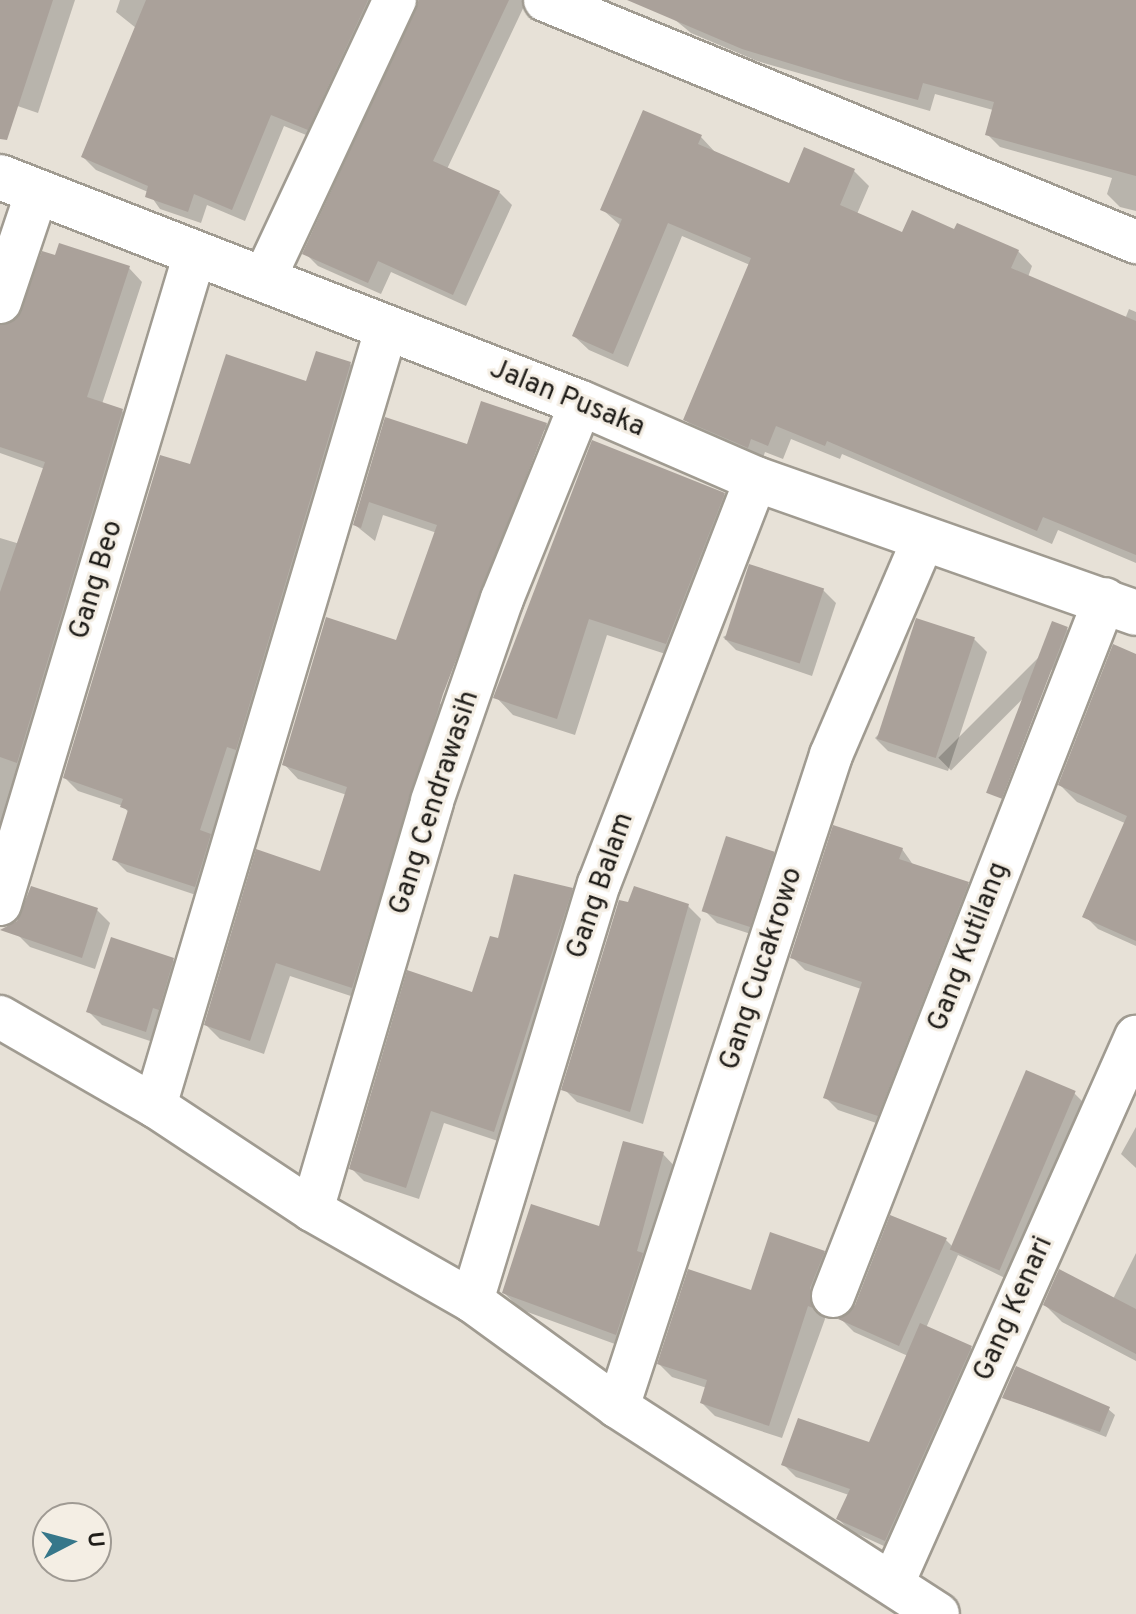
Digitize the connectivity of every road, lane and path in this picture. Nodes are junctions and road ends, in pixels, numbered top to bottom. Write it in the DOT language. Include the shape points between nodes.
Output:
graph roads {
  1 [pos="395,0"];
  2 [pos="545,0"];
  3 [pos="19,185"];
  4 [pos="1136,242"];
  5 [pos="194,257"];
  6 [pos="265,277"];
  7 [pos="0,302"];
  8 [pos="387,327"];
  9 [pos="581,403"];
  10 [pos="756,479"];
  11 [pos="924,538"];
  12 [pos="1120,606"];
  13 [pos="0,904"];
  14 [pos="0,1017"];
  15 [pos="1136,1037"];
  16 [pos="155,1106"];
  17 [pos="312,1210"];
  18 [pos="833,1296"];
  19 [pos="472,1301"];
  20 [pos="618,1407"];
  21 [pos="893,1583"];
  22 [pos="938,1614"];
  1 -- 6 [label="street"];
  2 -- 4 [label="street"];
  3 -- 5 [label="main road, Jalan Pusaka"];
  3 -- 7 [label="street"];
  5 -- 6 [label="main road, Jalan Pusaka"];
  5 -- 13 [label="street, Gang Beo"];
  6 -- 8 [label="main road, Jalan Pusaka"];
  8 -- 9 [label="main road, Jalan Pusaka"];
  8 -- 16 [label="street"];
  9 -- 10 [label="main road, Jalan Pusaka"];
  9 -- 17 [label="street, Gang Cendrawasih" via="502,599 432,801"];
  10 -- 11 [label="main road, Jalan Pusaka"];
  10 -- 19 [label="street, Gang Balam" via="599,884"];
  11 -- 12 [label="main road, Jalan Pusaka"];
  11 -- 20 [label="street, Gang Cucakrowo" via="831,755"];
  12 -- 18 [label="street, Gang Kutilang"];
  14 -- 16 [label="street"];
  15 -- 21 [label="street, Gang Kenari"];
  16 -- 17 [label="street"];
  17 -- 19 [label="street"];
  19 -- 20 [label="street"];
  20 -- 21 [label="street"];
  21 -- 22 [label="street"];
}
